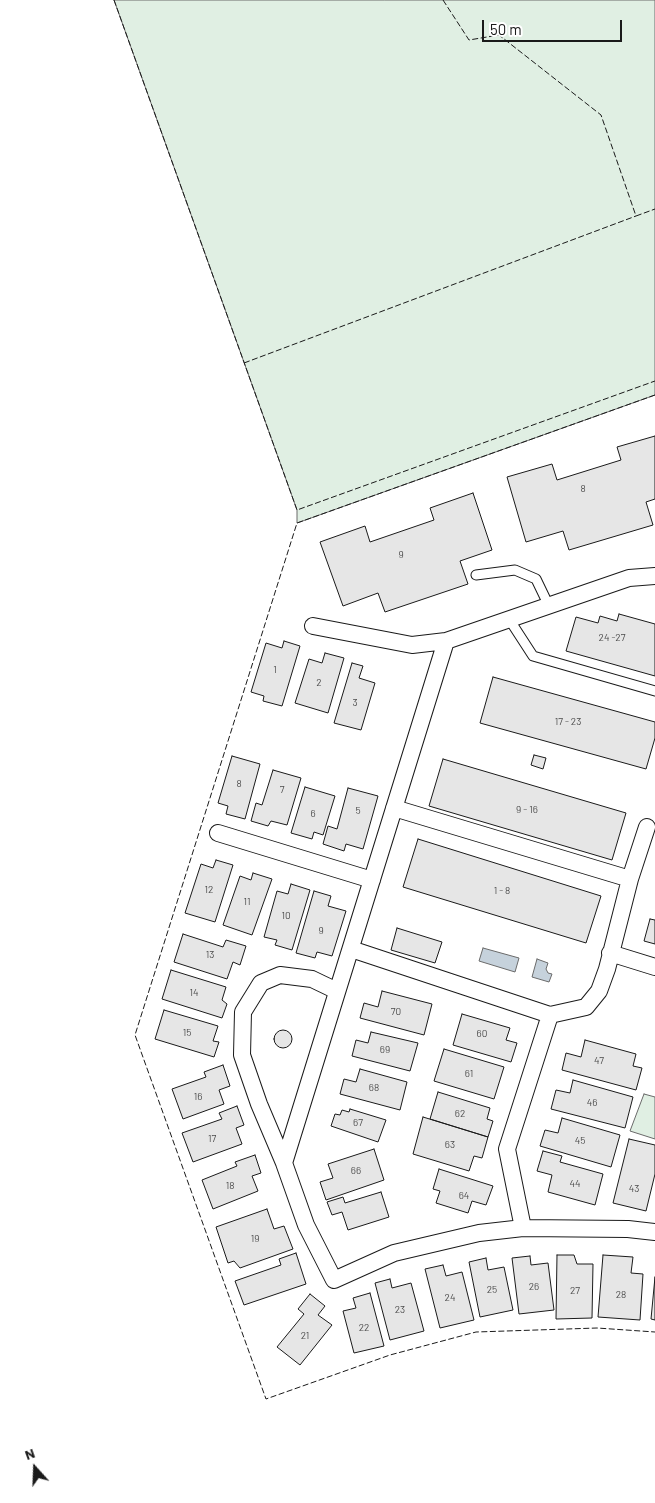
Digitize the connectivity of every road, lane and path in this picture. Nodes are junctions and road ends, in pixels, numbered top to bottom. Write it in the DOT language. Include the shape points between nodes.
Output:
graph roads {
  1 [pos="476,574"];
  2 [pos="655,576"];
  3 [pos="549,606"];
  4 [pos="509,619"];
  5 [pos="312,626"];
  6 [pos="446,641"];
  7 [pos="655,692"];
  8 [pos="394,808"];
  9 [pos="648,827"];
  10 [pos="218,833"];
  11 [pos="630,879"];
  12 [pos="372,880"];
  13 [pos="350,949"];
  14 [pos="610,953"];
  15 [pos="655,967"];
  16 [pos="337,991"];
  17 [pos="550,1015"];
  18 [pos="284,1163"];
  19 [pos="523,1228"];
  20 [pos="655,1232"];
  1 -- 3 [label="lane" via="516,570 536,579"];
  2 -- 3 [label="street" via="629,578"];
  3 -- 4 [label="street"];
  4 -- 6 [label="street"];
  4 -- 7 [label="lane" via="533,656"];
  5 -- 6 [label="street" via="412,645"];
  6 -- 8 [label="street"];
  8 -- 11 [label="street"];
  8 -- 12 [label="street"];
  9 -- 11 [label="street"];
  10 -- 12 [label="street"];
  11 -- 14 [label="street"];
  12 -- 13 [label="street"];
  13 -- 16 [label="street"];
  13 -- 17 [label="street"];
  14 -- 15 [label="street"];
  14 -- 17 [label="street" via="599,991 586,1007"];
  16 -- 18 [label="street"];
  16 -- 18 [label="street" via="312,979 280,975 261,983 243,1012 242,1055"];
  17 -- 19 [label="street" via="508,1149"];
  18 -- 19 [label="street" via="306,1225 334,1280 394,1253 479,1233"];
  19 -- 20 [label="street"];
}
